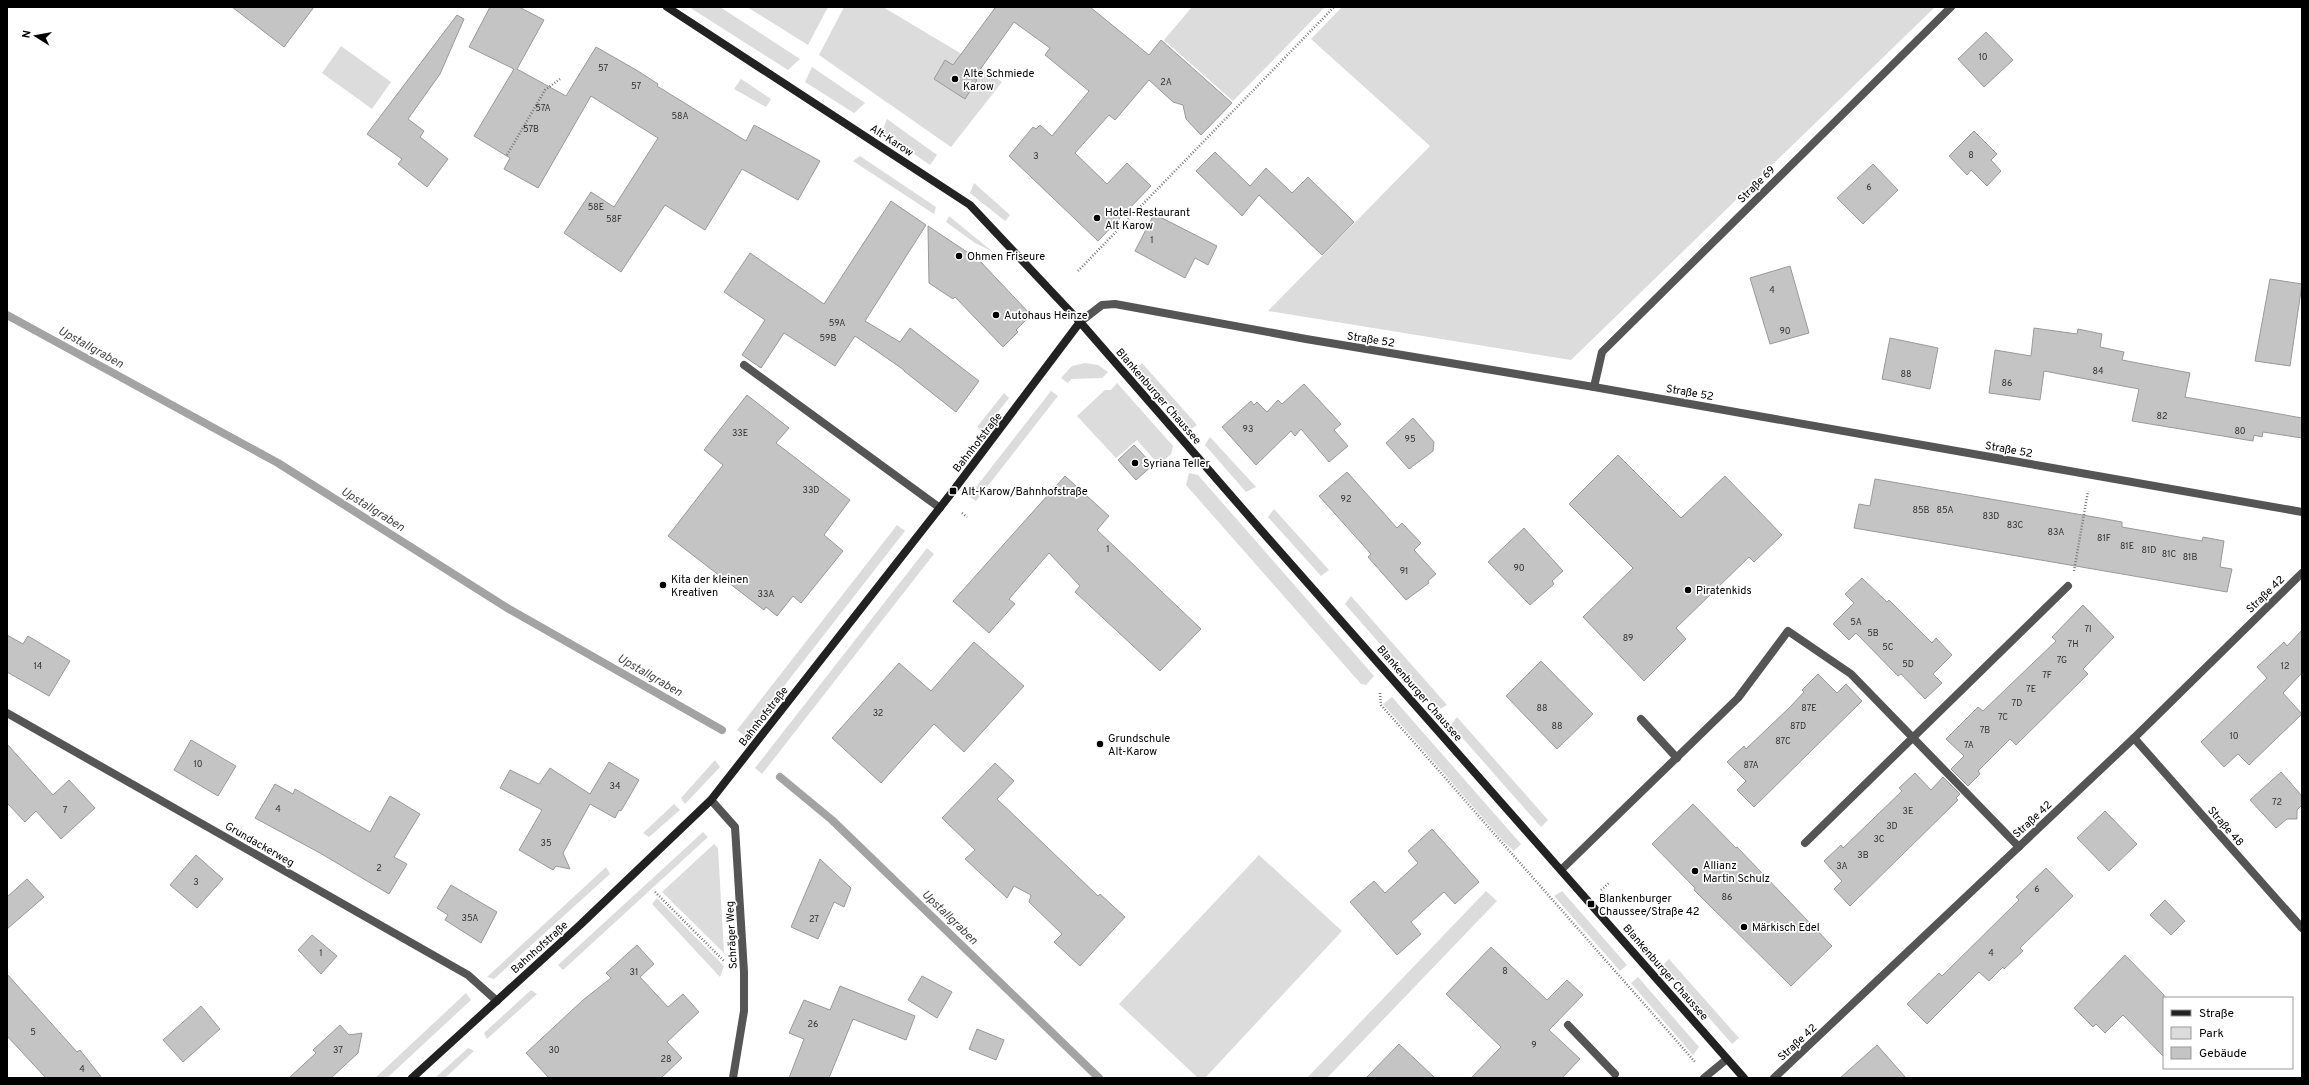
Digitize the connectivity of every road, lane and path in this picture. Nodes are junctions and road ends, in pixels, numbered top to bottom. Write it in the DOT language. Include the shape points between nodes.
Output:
graph roads {
  1 [pos="666,7"];
  2 [pos="1334,7"];
  3 [pos="1951,7"];
  4 [pos="560,79"];
  5 [pos="507,155"];
  6 [pos="1078,271"];
  7 [pos="1080,322"];
  8 [pos="744,365"];
  9 [pos="1594,387"];
  10 [pos="2092,474"];
  11 [pos="940,508"];
  12 [pos="2302,512"];
  13 [pos="962,513"];
  14 [pos="967,517"];
  15 [pos="2302,574"];
  16 [pos="2068,586"];
  17 [pos="1381,665"];
  18 [pos="7,713"];
  19 [pos="1641,719"];
  20 [pos="1913,738"];
  21 [pos="2134,738"];
  22 [pos="1677,758"];
  23 [pos="711,800"];
  24 [pos="1805,843"];
  25 [pos="2019,847"];
  26 [pos="1561,870"];
  27 [pos="1609,883"];
  28 [pos="1601,890"];
  29 [pos="655,892"];
  30 [pos="2302,928"];
  31 [pos="744,972"];
  32 [pos="497,1001"];
  33 [pos="1568,1025"];
  34 [pos="1727,1059"];
  35 [pos="1615,1077"];
  36 [pos="1706,1077"];
  37 [pos="412,1078"];
  38 [pos="733,1078"];
  39 [pos="1744,1078"];
  40 [pos="1774,1078"];
  1 -- 7 [label="main road, Alt-Karow" via="970,205"];
  2 -- 6 [label="path"];
  3 -- 9 [label="street, Straße 69" via="1602,352"];
  4 -- 5 [label="path" via="545,90"];
  7 -- 9 [label="street, Straße 52" via="1102,305 1115,304"];
  7 -- 11 [label="main road, Bahnhofstraße"];
  7 -- 17 [label="main road, Blankenburger Chaussee"];
  8 -- 11 [label="street"];
  9 -- 10 [label="street, Straße 52"];
  10 -- 12 [label="street, Straße 52"];
  10 -- 16 [label="path" via="2073,577"];
  11 -- 23 [label="main road, Bahnhofstraße"];
  13 -- 14 [label="path"];
  15 -- 21 [label="street, Straße 42"];
  16 -- 20 [label="street"];
  17 -- 26 [label="main road, Blankenburger Chaussee"];
  17 -- 36 [label="path" via="1381,705"];
  18 -- 32 [label="street, Grundackerweg" via="468,975"];
  19 -- 22 [label="street"];
  20 -- 22 [label="street" via="1851,674 1788,631 1738,698"];
  20 -- 24 [label="street"];
  20 -- 25 [label="street"];
  21 -- 25 [label="street, Straße 42"];
  21 -- 30 [label="street, Straße 48"];
  22 -- 26 [label="street"];
  23 -- 31 [label="street, Schräger Weg" via="735,826"];
  23 -- 32 [label="main road, Bahnhofstraße"];
  25 -- 40 [label="street, Straße 42"];
  26 -- 34 [label="main road, Blankenburger Chaussee"];
  27 -- 28 [label="path"];
  29 -- 31 [label="path" via="728,965"];
  31 -- 38 [label="street, Schräger Weg" via="744,1011"];
  32 -- 37 [label="main road, Bahnhofstraße"];
  33 -- 35 [label="street"];
  34 -- 36 [label="street"];
  34 -- 39 [label="main road, Blankenburger Chaussee"];
}
